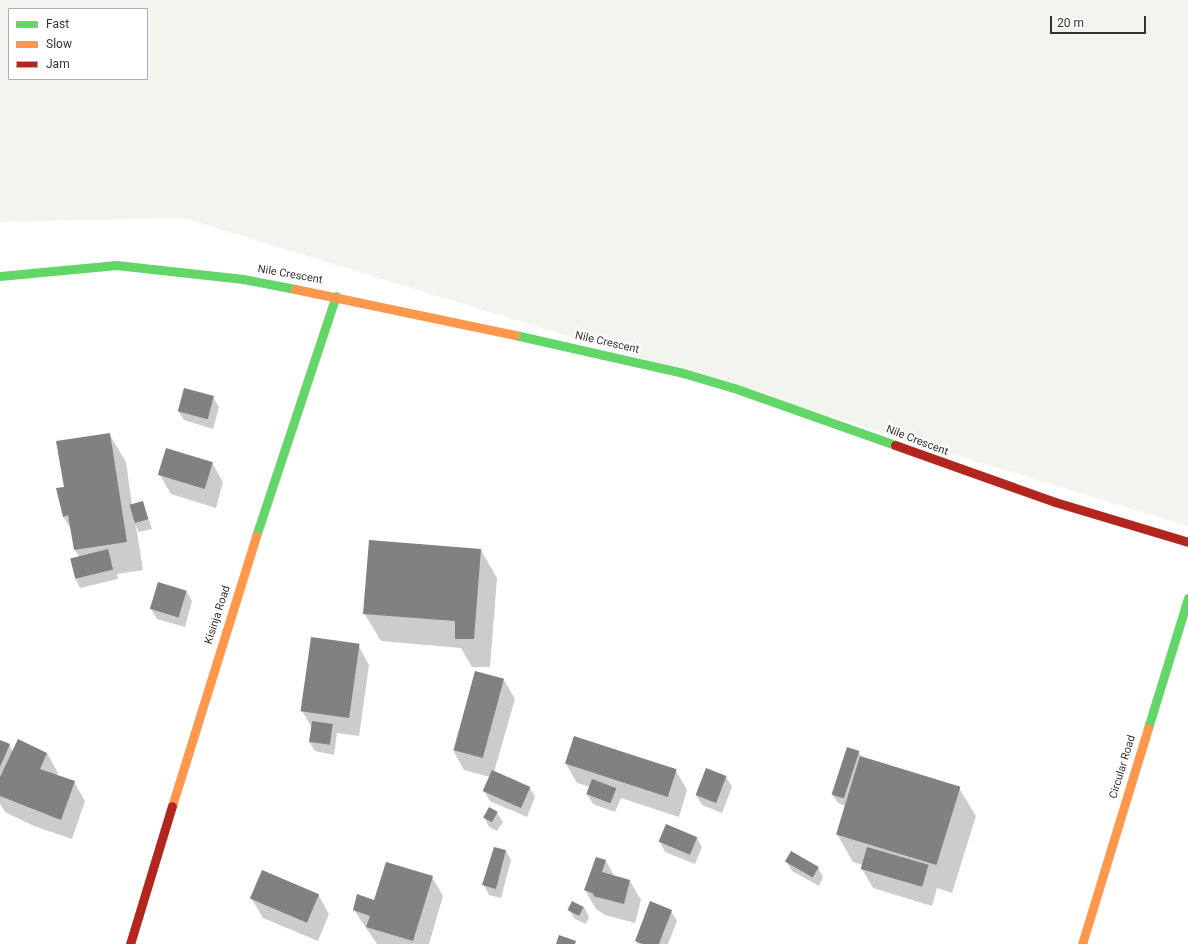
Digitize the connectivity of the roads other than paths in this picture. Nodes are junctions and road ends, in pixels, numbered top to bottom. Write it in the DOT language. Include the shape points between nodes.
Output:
graph roads {
  1 [pos="0,276"];
  2 [pos="336,296"];
  3 [pos="1188,542"];
  4 [pos="1188,598"];
  5 [pos="130,944"];
  6 [pos="1082,944"];
  1 -- 2 [label="street, Nile Crescent" via="116,265 243,279"];
  2 -- 3 [label="street, Nile Crescent" via="690,375 812,414 944,464 1055,502"];
  2 -- 5 [label="street, Kisinja Road" via="233,606"];
  4 -- 6 [label="street, Circular Road"];
}
